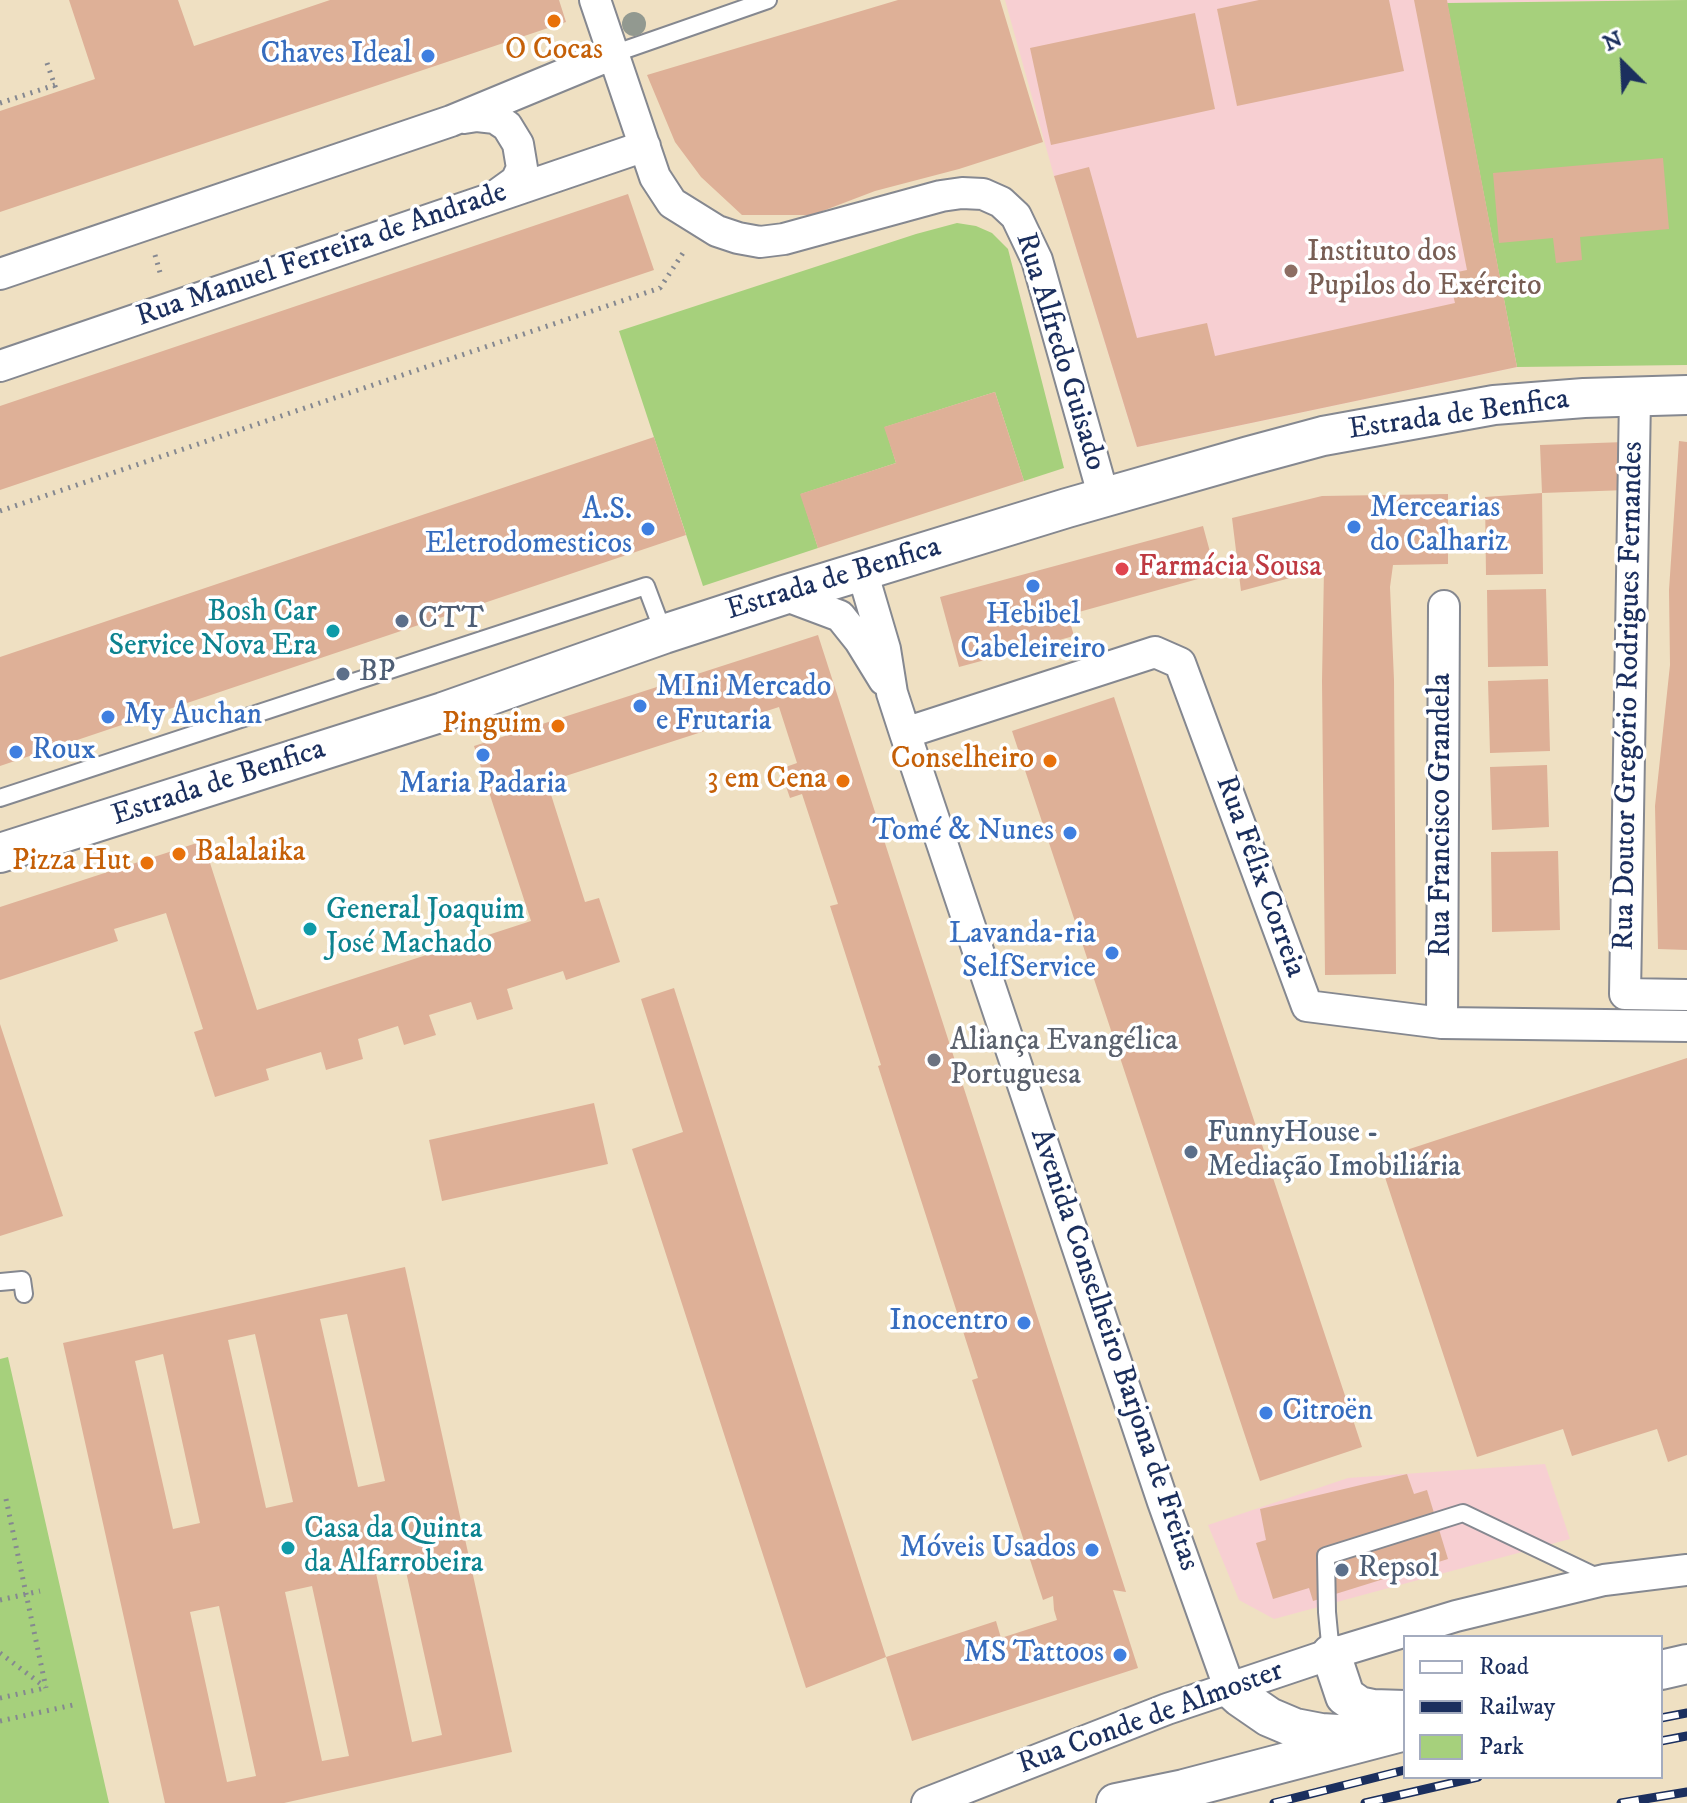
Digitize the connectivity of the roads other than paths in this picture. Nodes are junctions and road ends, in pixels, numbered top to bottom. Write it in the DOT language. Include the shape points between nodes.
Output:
graph roads {
  1 [pos="595,0"];
  2 [pos="768,0"];
  3 [pos="613,54"];
  4 [pos="451,121"];
  5 [pos="645,146"];
  6 [pos="478,203"];
  7 [pos="0,274"];
  8 [pos="0,366"];
  9 [pos="1687,395"];
  10 [pos="1635,397"];
  11 [pos="1104,498"];
  12 [pos="862,571"];
  13 [pos="784,595"];
  14 [pos="1444,606"];
  15 [pos="664,634"];
  16 [pos="892,693"];
  17 [pos="905,733"];
  18 [pos="0,798"];
  19 [pos="0,853"];
  20 [pos="1687,995"];
  21 [pos="1442,1023"];
  22 [pos="1687,1026"];
  23 [pos="0,1282"];
  24 [pos="24,1294"];
  25 [pos="1687,1570"];
  26 [pos="1604,1580"];
  27 [pos="1331,1654"];
  28 [pos="1687,1664"];
  29 [pos="1663,1670"];
  30 [pos="1229,1687"];
  31 [pos="1397,1726"];
  32 [pos="927,1803"];
  33 [pos="1116,1803"];
  1 -- 3 [label="street, Rua Alfredo Guisado"];
  2 -- 3 [label="lane"];
  3 -- 4 [label="street"];
  3 -- 5 [label="street, Rua Alfredo Guisado"];
  4 -- 6 [label="street" via="495,118 518,144 522,168 516,181"];
  4 -- 7 [label="street"];
  5 -- 6 [label="street, Rua Manuel Ferreira de Andrade"];
  5 -- 11 [label="street, Rua Alfredo Guisado" via="655,177 672,203 717,231 760,242 941,196 983,194 1001,202 1016,216 1037,260"];
  6 -- 8 [label="street, Rua Manuel Ferreira de Andrade"];
  9 -- 10 [label="street, Estrada de Benfica"];
  10 -- 11 [label="street, Estrada de Benfica" via="1494,405 1337,433"];
  10 -- 20 [label="street, Rua Doutor Gregório Rodrigues Fernandes" via="1625,994"];
  11 -- 12 [label="street, Estrada de Benfica"];
  12 -- 13 [label="street, Estrada de Benfica"];
  12 -- 16 [label="street, Avenida Conselheiro Barjona de Freitas"];
  13 -- 15 [label="street, Estrada de Benfica"];
  13 -- 16 [label="street, Avenida Conselheiro Barjona de Freitas" via="840,616"];
  14 -- 21 [label="street, Rua Francisco Grandela"];
  15 -- 18 [label="lane" via="646,586"];
  15 -- 19 [label="street, Estrada de Benfica" via="443,712"];
  16 -- 17 [label="street, Avenida Conselheiro Barjona de Freitas"];
  17 -- 21 [label="street, Rua Félix Correia" via="1155,652 1180,663 1307,1006"];
  17 -- 30 [label="street, Avenida Conselheiro Barjona de Freitas"];
  21 -- 22 [label="street, Rua Félix Correia"];
  23 -- 24 [label="lane" via="22,1280"];
  25 -- 26 [label="street, Rua Conde de Almoster"];
  26 -- 27 [label="street, Rua Conde de Almoster"];
  26 -- 27 [label="lane" via="1463,1513 1326,1556"];
  27 -- 30 [label="street, Rua Conde de Almoster"];
  27 -- 31 [label="street" via="1345,1696"];
  28 -- 29 [label="street"];
  30 -- 31 [label="street" via="1269,1717 1295,1728 1321,1733"];
  30 -- 32 [label="street, Rua Conde de Almoster"];
  31 -- 33 [label="street" via="1184,1789"];
}
